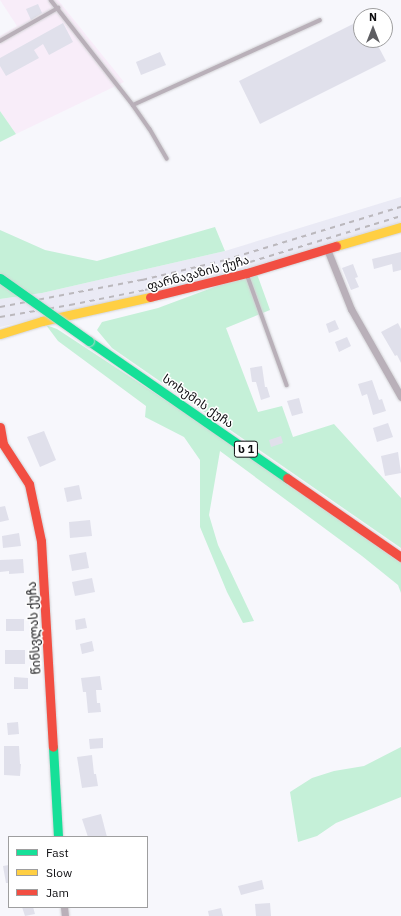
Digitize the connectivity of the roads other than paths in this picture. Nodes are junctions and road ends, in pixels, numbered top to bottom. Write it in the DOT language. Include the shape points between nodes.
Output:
graph roads {
  1 [pos="51,0"];
  2 [pos="58,8"];
  3 [pos="320,20"];
  4 [pos="0,40"];
  5 [pos="133,105"];
  6 [pos="166,158"];
  7 [pos="401,227"];
  8 [pos="327,249"];
  9 [pos="247,273"];
  10 [pos="0,278"];
  11 [pos="0,334"];
  12 [pos="287,385"];
  13 [pos="401,396"];
  14 [pos="0,427"];
  15 [pos="401,557"];
  16 [pos="58,836"];
  1 -- 2 [label="lane"];
  2 -- 4 [label="lane"];
  2 -- 5 [label="lane"];
  3 -- 5 [label="lane"];
  5 -- 6 [label="lane"];
  7 -- 8 [label="main road, ფარნავაზის ქუჩა"];
  8 -- 9 [label="main road, ფარნავაზის ქუჩა"];
  8 -- 13 [label="street" via="351,309"];
  9 -- 11 [label="main road, ფარნავაზის ქუჩა" via="42,321"];
  9 -- 12 [label="lane"];
  10 -- 15 [label="main road, სოხუმის ქუჩა / ს 1, bridge"];
  14 -- 16 [label="main road, წინსვლას ქუჩა" via="3,444 29,484 41,541"];
}
